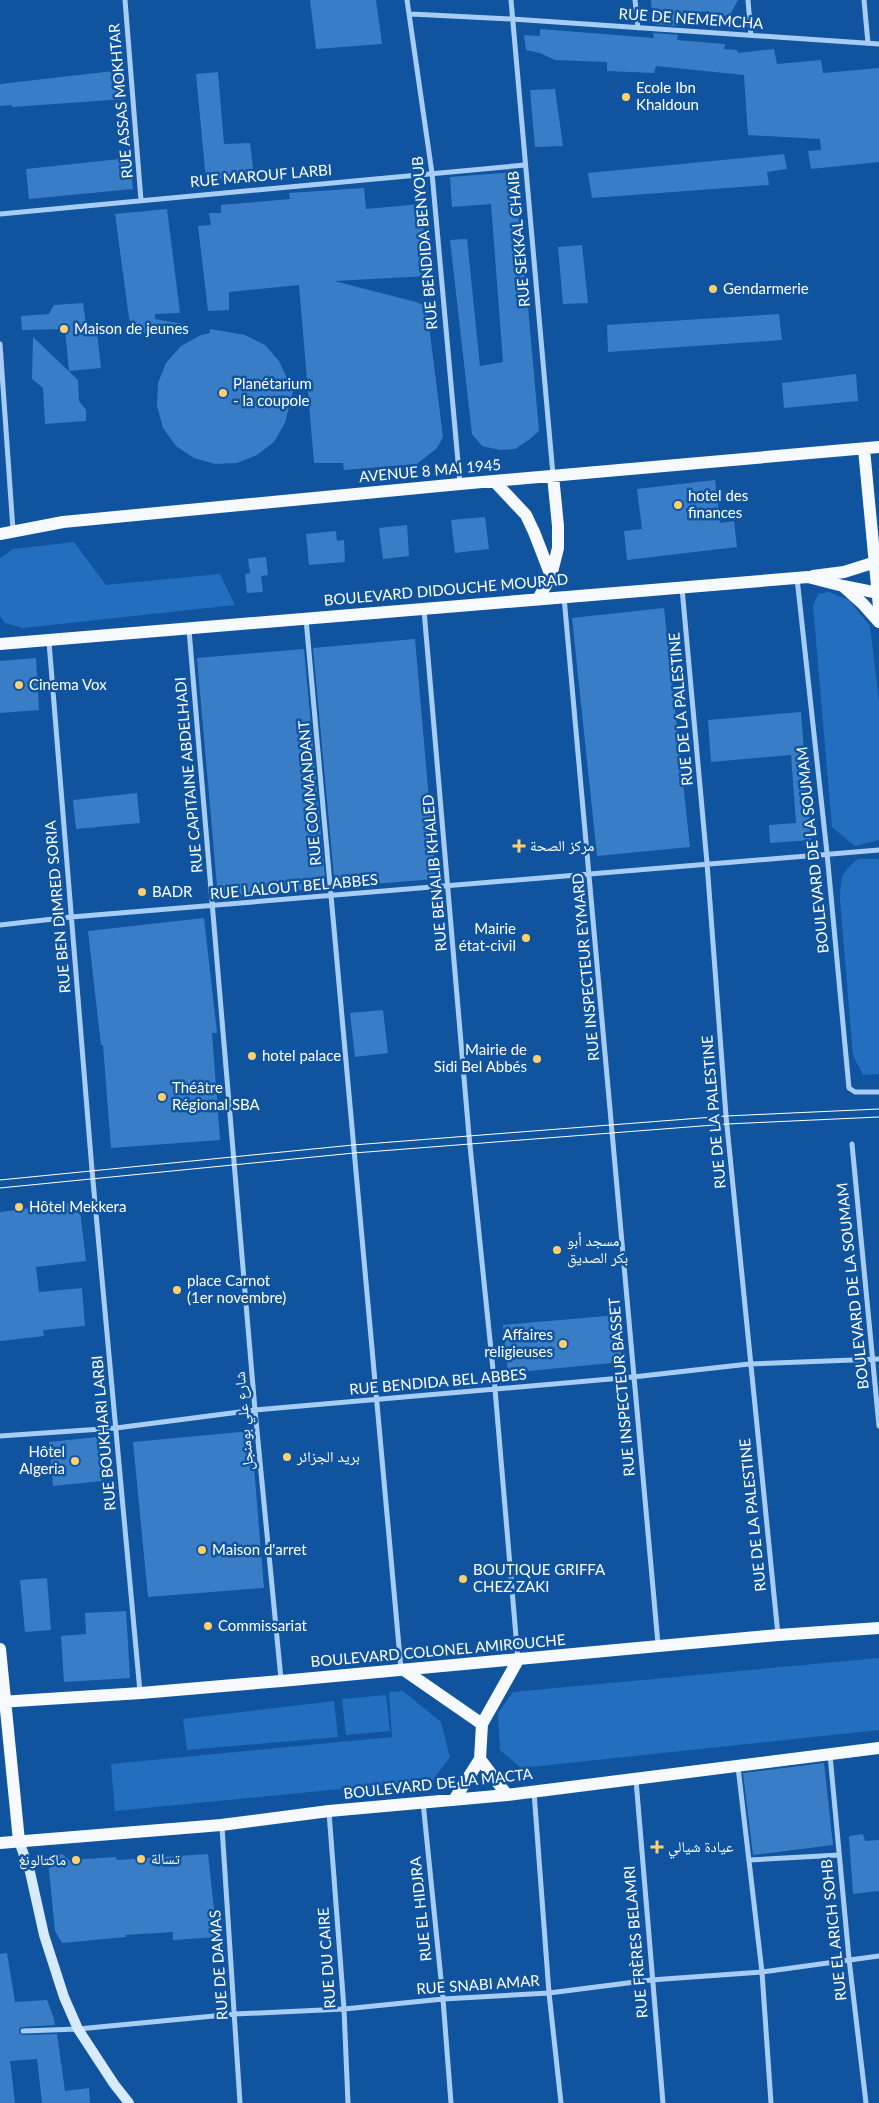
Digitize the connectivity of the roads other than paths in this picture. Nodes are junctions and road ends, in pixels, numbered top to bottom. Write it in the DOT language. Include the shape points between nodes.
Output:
graph roads {
  1 [pos="125,0"];
  2 [pos="408,0"];
  3 [pos="511,0"];
  4 [pos="635,0"];
  5 [pos="748,0"];
  6 [pos="864,0"];
  7 [pos="410,14"];
  8 [pos="512,19"];
  9 [pos="638,28"];
  10 [pos="751,35"];
  11 [pos="868,43"];
  12 [pos="879,44"];
  13 [pos="525,165"];
  14 [pos="432,172"];
  15 [pos="141,200"];
  16 [pos="0,214"];
  17 [pos="0,344"];
  18 [pos="879,447"];
  19 [pos="864,449"];
  20 [pos="553,476"];
  21 [pos="494,481"];
  22 [pos="460,484"];
  23 [pos="6,532"];
  24 [pos="876,562"];
  25 [pos="551,576"];
  26 [pos="802,577"];
  27 [pos="682,586"];
  28 [pos="843,586"];
  29 [pos="879,593"];
  30 [pos="564,597"];
  31 [pos="538,599"];
  32 [pos="879,607"];
  33 [pos="424,609"];
  34 [pos="306,619"];
  35 [pos="879,622"];
  36 [pos="189,629"];
  37 [pos="49,641"];
  38 [pos="0,644"];
  39 [pos="879,850"];
  40 [pos="827,853"];
  41 [pos="707,864"];
  42 [pos="590,875"];
  43 [pos="449,886"];
  44 [pos="332,896"];
  45 [pos="213,906"];
  46 [pos="71,917"];
  47 [pos="0,925"];
  48 [pos="879,1092"];
  49 [pos="613,1126"];
  50 [pos="852,1144"];
  51 [pos="234,1158"];
  52 [pos="92,1170"];
  53 [pos="876,1359"];
  54 [pos="749,1364"];
  55 [pos="633,1377"];
  56 [pos="495,1389"];
  57 [pos="377,1401"];
  58 [pos="255,1410"];
  59 [pos="879,1426"];
  60 [pos="116,1428"];
  61 [pos="0,1436"];
  62 [pos="879,1628"];
  63 [pos="778,1635"];
  64 [pos="658,1646"];
  65 [pos="0,1649"];
  66 [pos="518,1660"];
  67 [pos="402,1670"];
  68 [pos="281,1682"];
  69 [pos="140,1694"];
  70 [pos="2,1701"];
  71 [pos="482,1724"];
  72 [pos="879,1748"];
  73 [pos="829,1753"];
  74 [pos="480,1759"];
  75 [pos="738,1767"];
  76 [pos="636,1779"];
  77 [pos="534,1791"];
  78 [pos="507,1795"];
  79 [pos="454,1800"];
  80 [pos="423,1802"];
  81 [pos="329,1811"];
  82 [pos="221,1825"];
  83 [pos="19,1841"];
  84 [pos="0,1843"];
  85 [pos="839,1855"];
  86 [pos="749,1860"];
  87 [pos="879,1956"];
  88 [pos="849,1959"];
  89 [pos="762,1972"];
  90 [pos="651,1980"];
  91 [pos="549,1993"];
  92 [pos="443,1999"];
  93 [pos="344,2009"];
  94 [pos="235,2014"];
  95 [pos="78,2029"];
  96 [pos="23,2031"];
  97 [pos="129,2103"];
  98 [pos="240,2103"];
  99 [pos="348,2103"];
  100 [pos="451,2103"];
  101 [pos="561,2103"];
  102 [pos="663,2103"];
  103 [pos="772,2103"];
  104 [pos="866,2103"];
  1 -- 15 [label="street, RUE ASSAS MOKHTAR"];
  2 -- 7 [label="street, RUE BENDIDA BENYOUB"];
  3 -- 8 [label="street, RUE SEKKAL CHAIB"];
  4 -- 9 [label="street"];
  5 -- 10 [label="street"];
  6 -- 11 [label="street"];
  7 -- 8 [label="street, RUE DE NEMEMCHA"];
  7 -- 14 [label="street, RUE BENDIDA BENYOUB"];
  8 -- 9 [label="street, RUE DE NEMEMCHA"];
  8 -- 13 [label="street, RUE SEKKAL CHAIB"];
  9 -- 10 [label="street, RUE DE NEMEMCHA"];
  10 -- 11 [label="street, RUE DE NEMEMCHA"];
  11 -- 12 [label="street, RUE DE NEMEMCHA"];
  13 -- 14 [label="street, RUE MAROUF LARBI"];
  13 -- 20 [label="street, RUE SEKKAL CHAIB"];
  14 -- 15 [label="street, RUE MAROUF LARBI"];
  14 -- 22 [label="street, RUE BENDIDA BENYOUB"];
  15 -- 16 [label="street, RUE MAROUF LARBI"];
  17 -- 23 [label="street"];
  18 -- 19 [label="main road, AVENUE 8 MAI 1945"];
  19 -- 20 [label="main road, AVENUE 8 MAI 1945"];
  19 -- 24 [label="main road"];
  20 -- 21 [label="main road, AVENUE 8 MAI 1945"];
  20 -- 25 [label="main road" via="558,548"];
  21 -- 22 [label="main road, AVENUE 8 MAI 1945"];
  21 -- 25 [label="main road" via="526,516"];
  22 -- 23 [label="main road, AVENUE 8 MAI 1945" via="73,521"];
  24 -- 26 [label="main road" via="844,572"];
  24 -- 29 [label="main road"];
  25 -- 31 [label="main road"];
  26 -- 27 [label="main road, BOULEVARD DIDOUCHE MOURAD"];
  26 -- 28 [label="main road, BOULEVARD DIDOUCHE MOURAD"];
  26 -- 40 [label="street, BOULEVARD DE LA SOUMAM"];
  27 -- 30 [label="main road, BOULEVARD DIDOUCHE MOURAD"];
  27 -- 41 [label="street, RUE DE LA PALESTINE"];
  28 -- 29 [label="main road"];
  28 -- 35 [label="main road, BOULEVARD DIDOUCHE MOURAD"];
  29 -- 32 [label="main road"];
  30 -- 31 [label="main road, BOULEVARD DIDOUCHE MOURAD"];
  30 -- 42 [label="street, RUE INSPECTEUR EYMARD"];
  31 -- 33 [label="main road, BOULEVARD DIDOUCHE MOURAD"];
  33 -- 34 [label="main road, BOULEVARD DIDOUCHE MOURAD"];
  33 -- 43 [label="street, RUE BENALIB KHALED"];
  34 -- 36 [label="main road, BOULEVARD DIDOUCHE MOURAD"];
  34 -- 44 [label="street, RUE COMMANDANT"];
  36 -- 37 [label="main road, BOULEVARD DIDOUCHE MOURAD"];
  36 -- 45 [label="street, RUE CAPITAINE ABDELHADI"];
  37 -- 38 [label="main road, BOULEVARD DIDOUCHE MOURAD"];
  37 -- 46 [label="street, RUE BEN DIMRED SORIA"];
  39 -- 40 [label="street, RUE LALOUT BEL ABBES"];
  40 -- 41 [label="street, RUE LALOUT BEL ABBES"];
  40 -- 48 [label="street, BOULEVARD DE LA SOUMAM" via="848,1088 855,1092"];
  41 -- 42 [label="street, RUE LALOUT BEL ABBES"];
  41 -- 54 [label="street, RUE DE LA PALESTINE"];
  42 -- 43 [label="street, RUE LALOUT BEL ABBES"];
  42 -- 49 [label="street, RUE INSPECTEUR EYMARD"];
  43 -- 44 [label="street, RUE LALOUT BEL ABBES"];
  43 -- 56 [label="street, RUE BENALIB KHALED" via="469,1136"];
  44 -- 45 [label="street, RUE LALOUT BEL ABBES"];
  44 -- 57 [label="street, RUE COMMANDANT"];
  45 -- 46 [label="street, RUE LALOUT BEL ABBES"];
  45 -- 51 [label="street, RUE CAPITAINE ABDELHADI"];
  46 -- 47 [label="street, RUE LALOUT BEL ABBES"];
  46 -- 52 [label="street, RUE BEN DIMRED SORIA"];
  49 -- 55 [label="street, RUE INSPECTEUR BASSET"];
  50 -- 53 [label="street, BOULEVARD DE LA SOUMAM"];
  51 -- 58 [label="street, شارع علي بومنجل"];
  52 -- 60 [label="street, RUE BOUKHARI LARBI"];
  53 -- 54 [label="street, RUE BENDIDA BEL ABBES"];
  53 -- 59 [label="street, BOULEVARD DE LA SOUMAM"];
  54 -- 55 [label="street, RUE BENDIDA BEL ABBES"];
  54 -- 63 [label="street, RUE DE LA PALESTINE"];
  55 -- 56 [label="street, RUE BENDIDA BEL ABBES"];
  55 -- 64 [label="street, RUE INSPECTEUR BASSET"];
  56 -- 57 [label="street, RUE BENDIDA BEL ABBES"];
  56 -- 66 [label="street, RUE BENALIB KHALED"];
  57 -- 58 [label="street, RUE BENDIDA BEL ABBES"];
  57 -- 67 [label="street, RUE COMMANDANT"];
  58 -- 60 [label="street, RUE BENDIDA BEL ABBES"];
  58 -- 68 [label="street, شارع علي بومنجل"];
  60 -- 61 [label="street, RUE BENDIDA BEL ABBES"];
  60 -- 69 [label="street, RUE BOUKHARI LARBI"];
  62 -- 63 [label="main road, BOULEVARD COLONEL AMIROUCHE"];
  63 -- 64 [label="main road, BOULEVARD COLONEL AMIROUCHE"];
  64 -- 66 [label="main road, BOULEVARD COLONEL AMIROUCHE"];
  65 -- 70 [label="main road"];
  66 -- 67 [label="main road, BOULEVARD COLONEL AMIROUCHE"];
  66 -- 71 [label="main road"];
  67 -- 68 [label="main road, BOULEVARD COLONEL AMIROUCHE"];
  67 -- 71 [label="main road"];
  68 -- 69 [label="main road, BOULEVARD COLONEL AMIROUCHE"];
  69 -- 70 [label="main road, BOULEVARD COLONEL AMIROUCHE"];
  70 -- 83 [label="main road"];
  71 -- 74 [label="main road"];
  72 -- 73 [label="main road, BOULEVARD DE LA MACTA"];
  73 -- 75 [label="main road, BOULEVARD DE LA MACTA"];
  73 -- 85 [label="street, RUE EL ARICH SOHB"];
  74 -- 78 [label="main road"];
  74 -- 79 [label="main road"];
  75 -- 76 [label="main road, BOULEVARD DE LA MACTA"];
  75 -- 86 [label="street"];
  76 -- 77 [label="main road, BOULEVARD DE LA MACTA"];
  76 -- 90 [label="street, RUE FRÈRES BELAMRI"];
  77 -- 78 [label="main road, BOULEVARD DE LA MACTA"];
  77 -- 91 [label="street"];
  78 -- 79 [label="main road, BOULEVARD DE LA MACTA"];
  79 -- 80 [label="main road, BOULEVARD DE LA MACTA"];
  80 -- 81 [label="main road, BOULEVARD DE LA MACTA"];
  80 -- 92 [label="street, RUE EL HIDJRA"];
  81 -- 82 [label="main road, BOULEVARD DE LA MACTA"];
  81 -- 93 [label="street, RUE DU CAIRE"];
  82 -- 83 [label="main road, BOULEVARD DE LA MACTA"];
  82 -- 94 [label="street, RUE DE DAMAS"];
  83 -- 84 [label="main road, BOULEVARD DE LA MACTA"];
  83 -- 95 [label="main road" via="52,1962"];
  85 -- 86 [label="street"];
  85 -- 88 [label="street, RUE EL ARICH SOHB"];
  86 -- 89 [label="street"];
  87 -- 88 [label="street, RUE SNABI AMAR"];
  88 -- 89 [label="street, RUE SNABI AMAR"];
  88 -- 104 [label="street, RUE EL ARICH SOHB"];
  89 -- 90 [label="street, RUE SNABI AMAR"];
  89 -- 103 [label="street"];
  90 -- 91 [label="street, RUE SNABI AMAR"];
  90 -- 102 [label="street, RUE FRÈRES BELAMRI"];
  91 -- 92 [label="street, RUE SNABI AMAR"];
  91 -- 101 [label="street"];
  92 -- 93 [label="street, RUE SNABI AMAR"];
  92 -- 100 [label="street, RUE EL HIDJRA"];
  93 -- 94 [label="street, RUE SNABI AMAR"];
  93 -- 99 [label="street, RUE DU CAIRE"];
  94 -- 95 [label="street, RUE SNABI AMAR"];
  94 -- 98 [label="street, RUE DE DAMAS"];
  95 -- 96 [label="street, RUE SNABI AMAR"];
  95 -- 97 [label="main road"];
}
